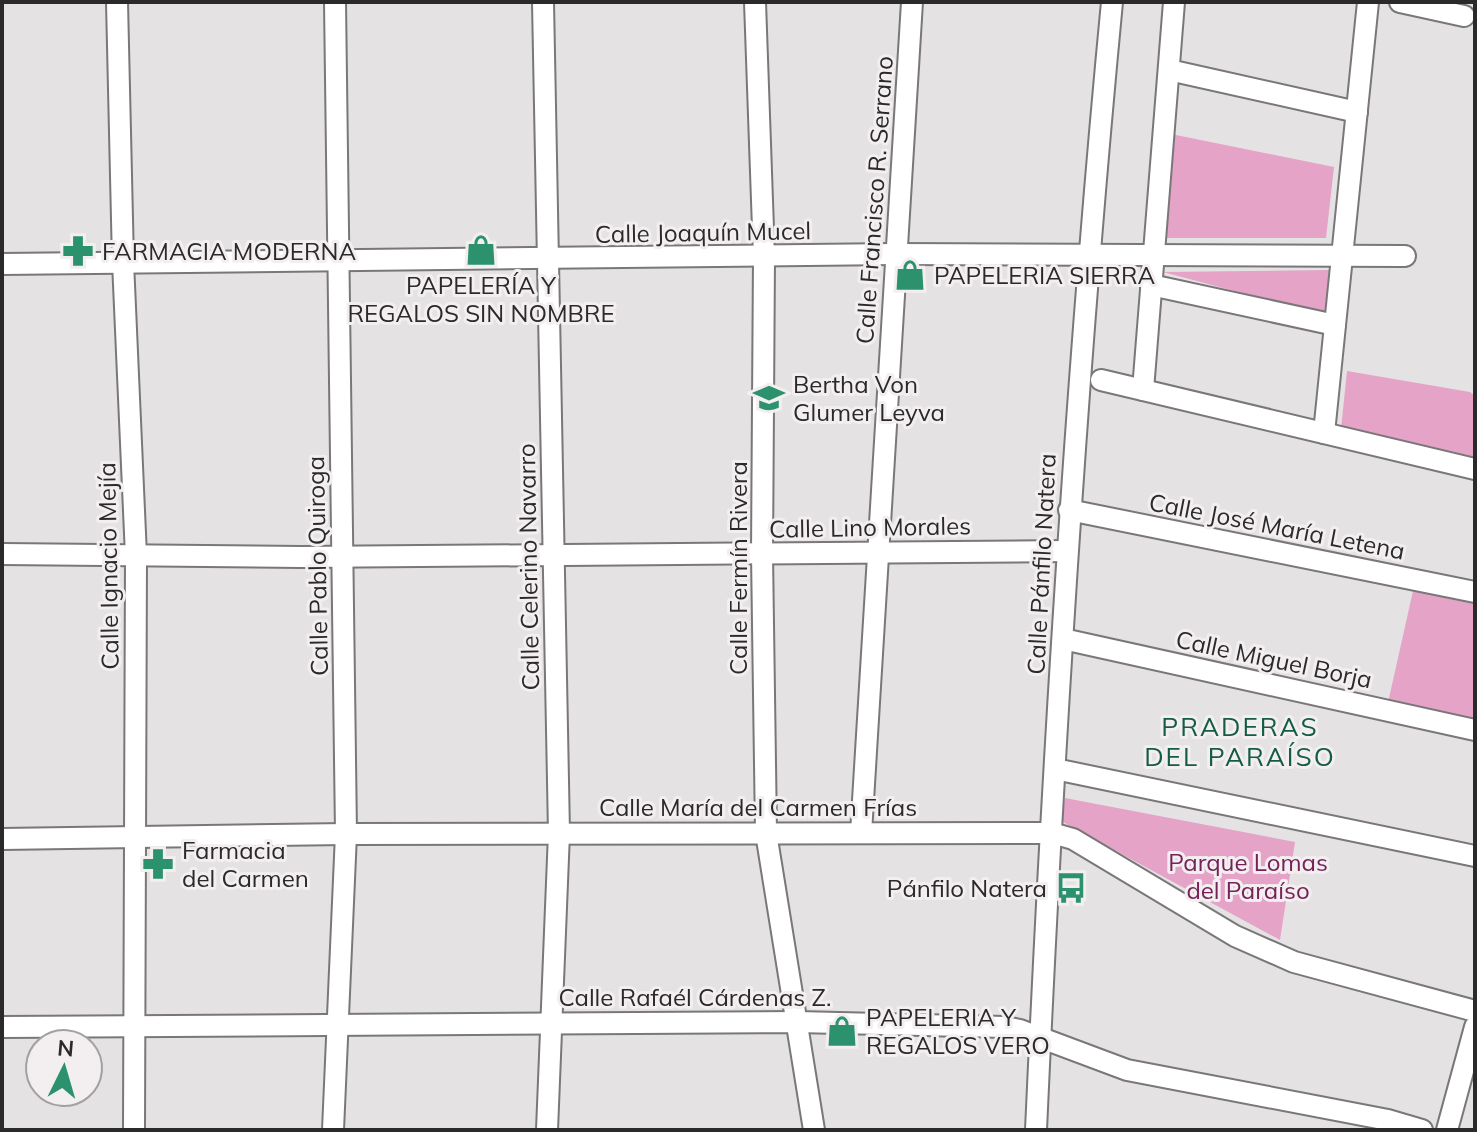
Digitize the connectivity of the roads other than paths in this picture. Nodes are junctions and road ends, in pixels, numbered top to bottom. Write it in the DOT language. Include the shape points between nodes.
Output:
graph roads {
  1 [pos="117,2"];
  2 [pos="335,2"];
  3 [pos="543,2"];
  4 [pos="755,2"];
  5 [pos="912,2"];
  6 [pos="1112,2"];
  7 [pos="1174,2"];
  8 [pos="1368,2"];
  9 [pos="1400,2"];
  10 [pos="1464,16"];
  11 [pos="1169,70"];
  12 [pos="1357,112"];
  13 [pos="896,254"];
  14 [pos="1088,255"];
  15 [pos="1154,255"];
  16 [pos="1342,255"];
  17 [pos="1405,256"];
  18 [pos="764,257"];
  19 [pos="548,260"];
  20 [pos="340,261"];
  21 [pos="123,262"];
  22 [pos="2,264"];
  23 [pos="1151,285"];
  24 [pos="1335,325"];
  25 [pos="1101,380"];
  26 [pos="1143,390"];
  27 [pos="1324,433"];
  28 [pos="1475,469"];
  29 [pos="1069,510"];
  30 [pos="1067,551"];
  31 [pos="878,553"];
  32 [pos="2,554"];
  33 [pos="762,554"];
  34 [pos="553,555"];
  35 [pos="136,556"];
  36 [pos="343,557"];
  37 [pos="1475,592"];
  38 [pos="1063,639"];
  39 [pos="1475,730"];
  40 [pos="1055,769"];
  41 [pos="559,833"];
  42 [pos="766,833"];
  43 [pos="861,833"];
  44 [pos="1052,833"];
  45 [pos="346,834"];
  46 [pos="136,838"];
  47 [pos="2,839"];
  48 [pos="1475,856"];
  49 [pos="1475,1011"];
  50 [pos="797,1022"];
  51 [pos="551,1023"];
  52 [pos="338,1025"];
  53 [pos="134,1026"];
  54 [pos="2,1027"];
  55 [pos="1475,1027"];
  56 [pos="1040,1039"];
  57 [pos="134,1130"];
  58 [pos="333,1130"];
  59 [pos="547,1130"];
  60 [pos="814,1130"];
  61 [pos="1036,1130"];
  62 [pos="1422,1130"];
  63 [pos="1447,1130"];
  1 -- 21 [label="street, Calle Ignacio Mejía"];
  2 -- 20 [label="street, Calle Pablo Quiroga"];
  3 -- 19 [label="street, Calle Celerino Navarro"];
  4 -- 18 [label="street, Calle Fermín Rivera"];
  5 -- 13 [label="street, Calle Francisco R. Serrano"];
  6 -- 14 [label="street, Calle Pánfilo Natera"];
  7 -- 11 [label="street"];
  8 -- 12 [label="street"];
  9 -- 10 [label="street"];
  11 -- 12 [label="street"];
  11 -- 15 [label="street"];
  12 -- 16 [label="street"];
  13 -- 14 [label="street, Calle Joaquín Mucel"];
  13 -- 18 [label="street, Calle Joaquín Mucel"];
  13 -- 31 [label="street, Calle Francisco R. Serrano"];
  14 -- 15 [label="street, Calle Joaquín Mucel"];
  14 -- 29 [label="street, Calle Pánfilo Natera"];
  15 -- 16 [label="street, Calle Joaquín Mucel"];
  15 -- 23 [label="street"];
  16 -- 17 [label="street, Calle Joaquín Mucel"];
  16 -- 24 [label="street"];
  18 -- 19 [label="street, Calle Joaquín Mucel"];
  18 -- 33 [label="street, Calle Fermín Rivera"];
  19 -- 20 [label="street, Calle Joaquín Mucel"];
  19 -- 34 [label="street, Calle Celerino Navarro"];
  20 -- 21 [label="street, Calle Joaquín Mucel"];
  20 -- 36 [label="street, Calle Pablo Quiroga"];
  21 -- 22 [label="street, Calle Joaquín Mucel"];
  21 -- 35 [label="street, Calle Ignacio Mejía"];
  23 -- 24 [label="street"];
  23 -- 26 [label="street"];
  24 -- 27 [label="street"];
  25 -- 26 [label="street"];
  26 -- 27 [label="street"];
  27 -- 28 [label="street"];
  29 -- 30 [label="street, Calle Pánfilo Natera"];
  29 -- 37 [label="street, Calle José María Letena"];
  30 -- 31 [label="street, Calle Lino Morales"];
  30 -- 38 [label="street, Calle Pánfilo Natera"];
  31 -- 33 [label="street, Calle Lino Morales"];
  31 -- 43 [label="street, Calle Francisco R. Serrano"];
  32 -- 35 [label="street, Calle Lino Morales"];
  33 -- 34 [label="street, Calle Lino Morales"];
  33 -- 42 [label="street, Calle Fermín Rivera"];
  34 -- 36 [label="street, Calle Lino Morales"];
  34 -- 41 [label="street, Calle Celerino Navarro"];
  35 -- 36 [label="street, Calle Lino Morales"];
  35 -- 46 [label="street, Calle Ignacio Mejía"];
  36 -- 45 [label="street, Calle Pablo Quiroga"];
  38 -- 39 [label="street, Calle Miguel Borja"];
  38 -- 40 [label="street, Calle Pánfilo Natera"];
  40 -- 44 [label="street, Calle Pánfilo Natera"];
  40 -- 48 [label="street"];
  41 -- 42 [label="street, Calle María del Carmen Frías"];
  41 -- 45 [label="street, Calle María del Carmen Frías"];
  41 -- 51 [label="street, Calle Celerino Navarro"];
  42 -- 43 [label="street, Calle María del Carmen Frías"];
  42 -- 50 [label="street, Calle Fermín Rivera"];
  43 -- 44 [label="street, Calle María del Carmen Frías"];
  44 -- 49 [label="street, Calle María del Carmen Frías" via="1073,839 1235,936 1294,962"];
  44 -- 56 [label="street, Calle Pánfilo Natera"];
  45 -- 46 [label="street, Calle María del Carmen Frías"];
  45 -- 52 [label="street, Calle Pablo Quiroga"];
  46 -- 47 [label="street, Calle María del Carmen Frías"];
  46 -- 53 [label="street, Calle Ignacio Mejía"];
  50 -- 51 [label="street, Calle Rafaél Cárdenas Z."];
  50 -- 56 [label="street, Calle Rafaél Cárdenas Z." via="1005,1027"];
  50 -- 60 [label="street, Calle Fermín Rivera"];
  51 -- 52 [label="street, Calle Rafaél Cárdenas Z."];
  51 -- 59 [label="street, Calle Celerino Navarro"];
  52 -- 53 [label="street, Calle Rafaél Cárdenas Z."];
  52 -- 58 [label="street, Calle Pablo Quiroga"];
  53 -- 54 [label="street, Calle Rafaél Cárdenas Z."];
  53 -- 57 [label="street, Calle Ignacio Mejía"];
  55 -- 63 [label="street"];
  56 -- 61 [label="street, Calle Pánfilo Natera"];
  56 -- 62 [label="street, Calle Rafaél Cárdenas Z." via="1127,1070"];
}
